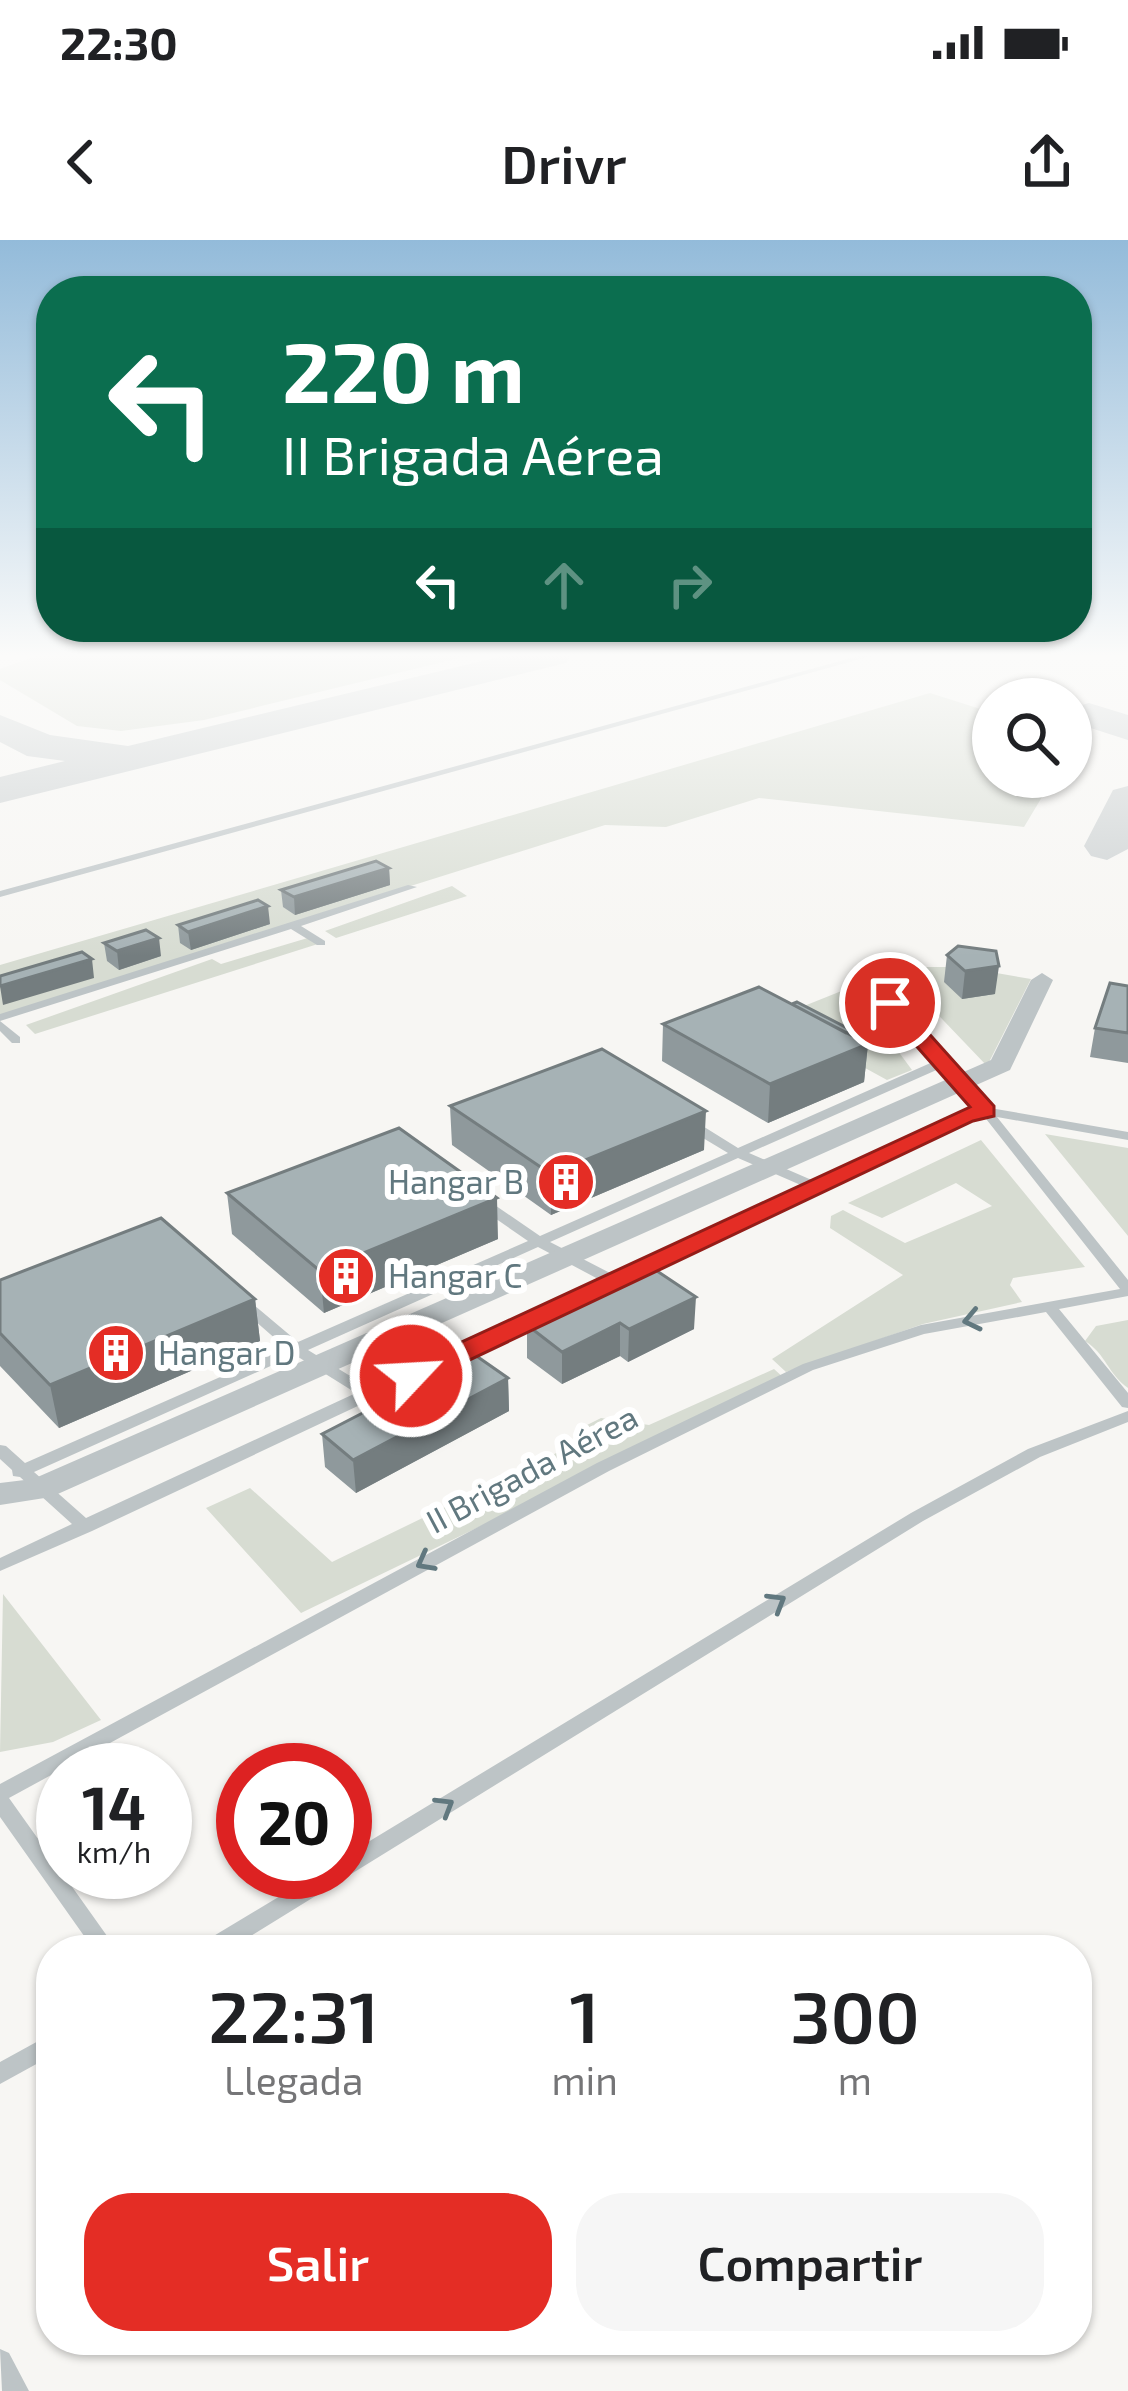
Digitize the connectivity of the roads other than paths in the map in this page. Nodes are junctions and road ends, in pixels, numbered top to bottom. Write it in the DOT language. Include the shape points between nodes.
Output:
graph roads {
  1 [pos="505,755"];
  2 [pos="412,887"];
  3 [pos="0,894"];
  4 [pos="292,926"];
  5 [pos="321,943"];
  6 [pos="863,973"];
  7 [pos="1042,980"];
  8 [pos="0,1021"];
  9 [pos="16,1040"];
  10 [pos="952,1072"];
  11 [pos="986,1111"];
  12 [pos="681,1119"];
  13 [pos="1128,1136"];
  14 [pos="736,1152"];
  15 [pos="770,1166"];
  16 [pos="817,1186"];
  17 [pos="464,1191"];
  18 [pos="538,1241"];
  19 [pos="567,1256"];
  20 [pos="614,1281"];
  21 [pos="228,1289"];
  22 [pos="1128,1291"];
  23 [pos="1048,1305"];
  24 [pos="308,1356"];
  25 [pos="370,1395"];
  26 [pos="1128,1402"];
  27 [pos="1128,1416"];
  28 [pos="0,1450"];
  29 [pos="19,1485"];
  30 [pos="86,1527"];
  31 [pos="0,1565"];
  32 [pos="0,1797"];
  33 [pos="372,1850"];
  34 [pos="293,1899"];
  35 [pos="96,1935"];
  36 [pos="234,1935"];
  37 [pos="36,2053"];
  38 [pos="0,2074"];
  39 [pos="0,2362"];
  40 [pos="16,2391"];
  1 -- 3 [label="lane"];
  2 -- 4 [label="lane"];
  4 -- 5 [label="lane"];
  4 -- 8 [label="lane"];
  6 -- 10 [label="lane, II Brigada Aérea"];
  7 -- 10 [label="street" via="1001,1065"];
  8 -- 9 [label="lane"];
  10 -- 11 [label="lane, II Brigada Aérea"];
  10 -- 14 [label="lane"];
  10 -- 15 [label="street"];
  11 -- 13 [label="lane"];
  11 -- 16 [label="lane"];
  11 -- 22 [label="lane, II Brigada Aérea"];
  12 -- 14 [label="lane"];
  14 -- 15 [label="lane"];
  14 -- 18 [label="lane"];
  15 -- 16 [label="lane"];
  15 -- 19 [label="street"];
  16 -- 20 [label="lane"];
  17 -- 18 [label="lane"];
  18 -- 19 [label="lane"];
  18 -- 24 [label="lane"];
  19 -- 20 [label="lane"];
  19 -- 24 [label="street"];
  20 -- 25 [label="lane"];
  21 -- 24 [label="lane"];
  22 -- 23 [label="lane, II Brigada Aérea"];
  23 -- 26 [label="lane"];
  23 -- 32 [label="lane, II Brigada Aérea, one-way" via="921,1330 808,1367 603,1467"];
  24 -- 25 [label="lane"];
  24 -- 29 [label="street"];
  25 -- 30 [label="lane"];
  33 -- 27 [label="lane, one-way" via="917,1517 1034,1453"];
  28 -- 29 [label="lane"];
  29 -- 30 [label="lane"];
  30 -- 31 [label="lane"];
  32 -- 35 [label="lane"];
  34 -- 36 [label="lane"];
  37 -- 38 [label="lane"];
  39 -- 40 [label="lane"];
}
